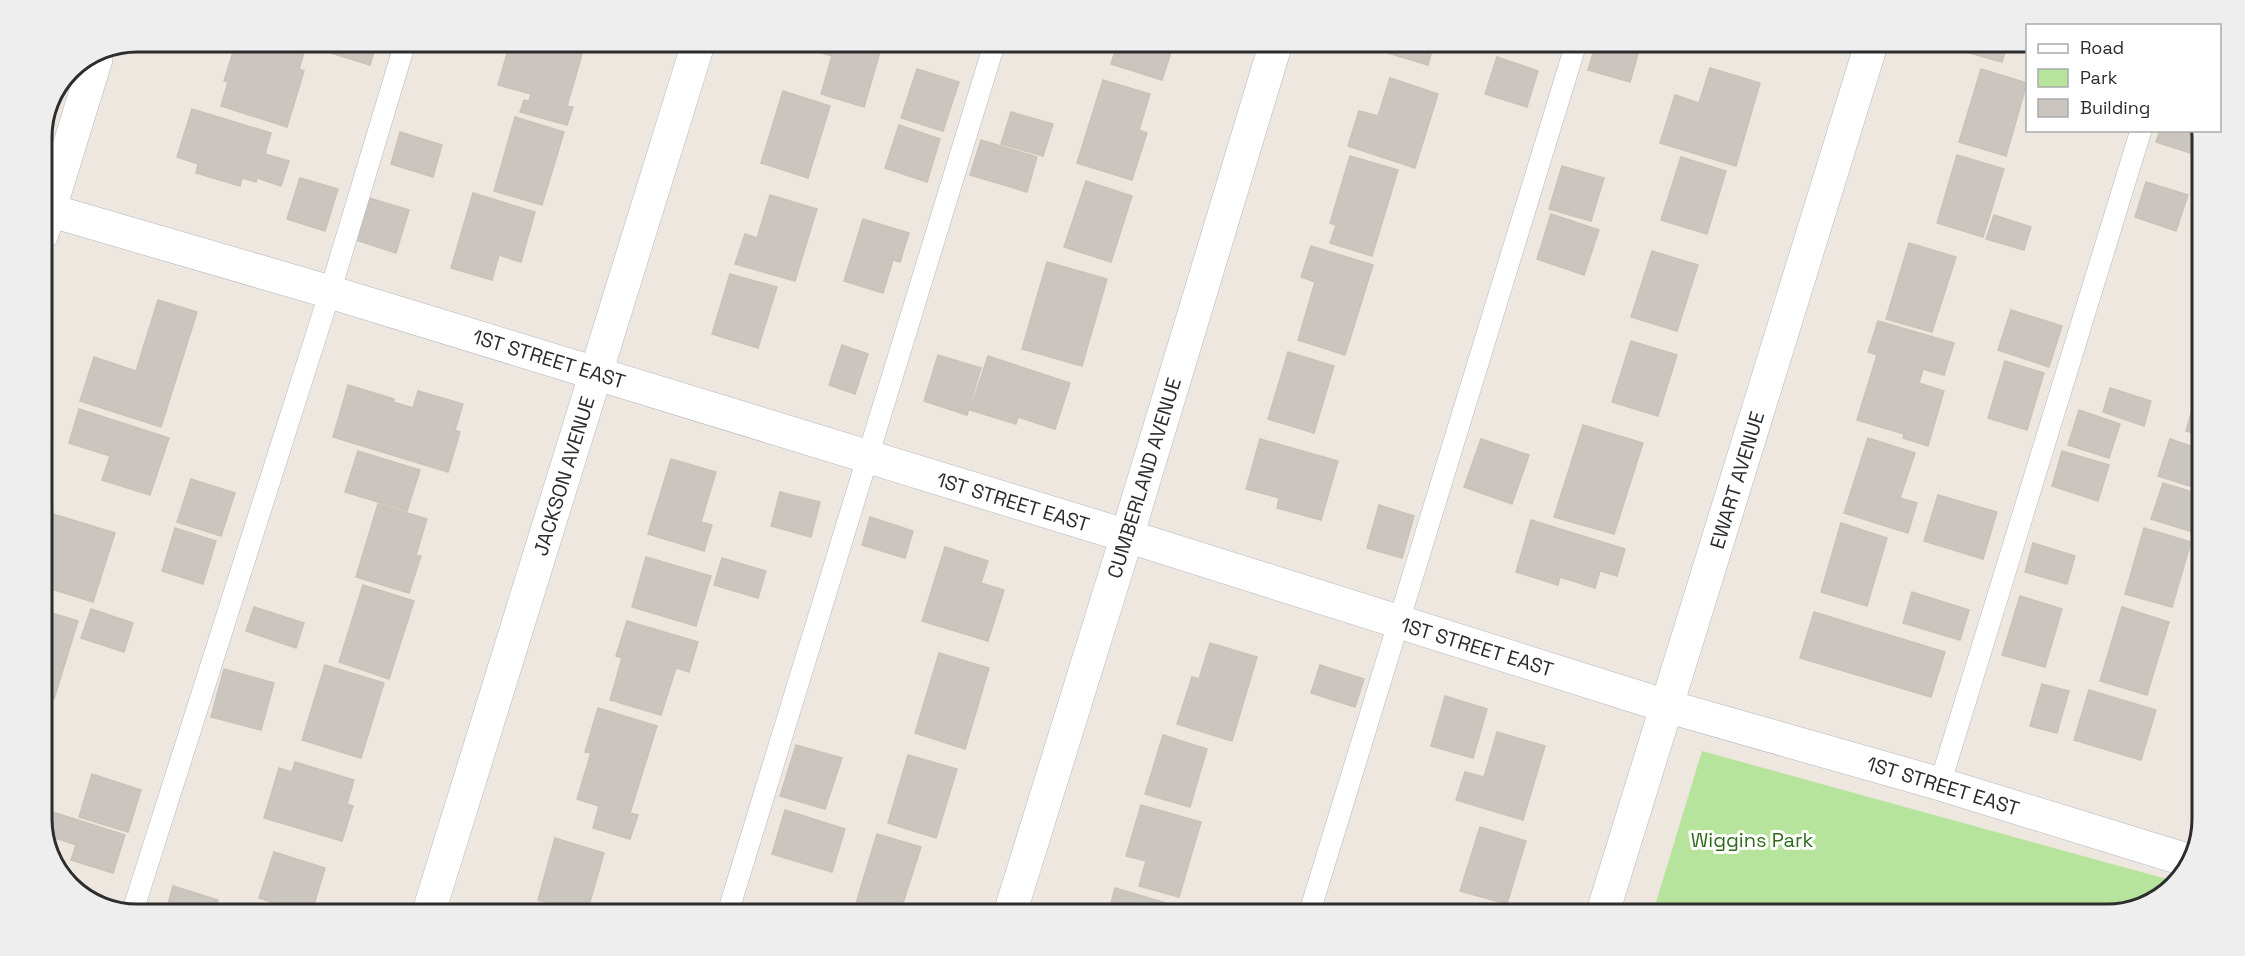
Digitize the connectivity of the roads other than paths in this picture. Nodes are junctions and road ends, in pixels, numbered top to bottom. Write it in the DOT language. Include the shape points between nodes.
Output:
graph roads {
  1 [pos="402,53"];
  2 [pos="695,53"];
  3 [pos="992,53"];
  4 [pos="1273,53"];
  5 [pos="1573,53"];
  6 [pos="1868,53"];
  7 [pos="94,65"];
  8 [pos="2140,132"];
  9 [pos="53,192"];
  10 [pos="53,219"];
  11 [pos="330,292"];
  12 [pos="596,373"];
  13 [pos="868,457"];
  14 [pos="1127,536"];
  15 [pos="1399,622"];
  16 [pos="1666,706"];
  17 [pos="1940,784"];
  18 [pos="2182,859"];
  19 [pos="135,904"];
  20 [pos="431,904"];
  21 [pos="731,904"];
  22 [pos="1013,904"];
  23 [pos="1312,904"];
  24 [pos="1605,904"];
  1 -- 11 [label="lane"];
  2 -- 12 [label="street, JACKSON AVENUE"];
  3 -- 13 [label="lane"];
  4 -- 14 [label="street, CUMBERLAND AVENUE"];
  5 -- 15 [label="lane"];
  6 -- 16 [label="street, EWART AVENUE"];
  7 -- 9 [label="street"];
  8 -- 17 [label="lane"];
  10 -- 11 [label="street, 1ST STREET EAST"];
  11 -- 12 [label="street, 1ST STREET EAST"];
  11 -- 19 [label="lane"];
  12 -- 13 [label="street, 1ST STREET EAST"];
  12 -- 20 [label="street, JACKSON AVENUE"];
  13 -- 14 [label="street, 1ST STREET EAST"];
  13 -- 21 [label="lane"];
  14 -- 15 [label="street, 1ST STREET EAST"];
  14 -- 22 [label="street, CUMBERLAND AVENUE"];
  15 -- 16 [label="street, 1ST STREET EAST"];
  15 -- 23 [label="lane"];
  16 -- 17 [label="street, 1ST STREET EAST"];
  16 -- 24 [label="street, EWART AVENUE"];
  17 -- 18 [label="street, 1ST STREET EAST"];
}
